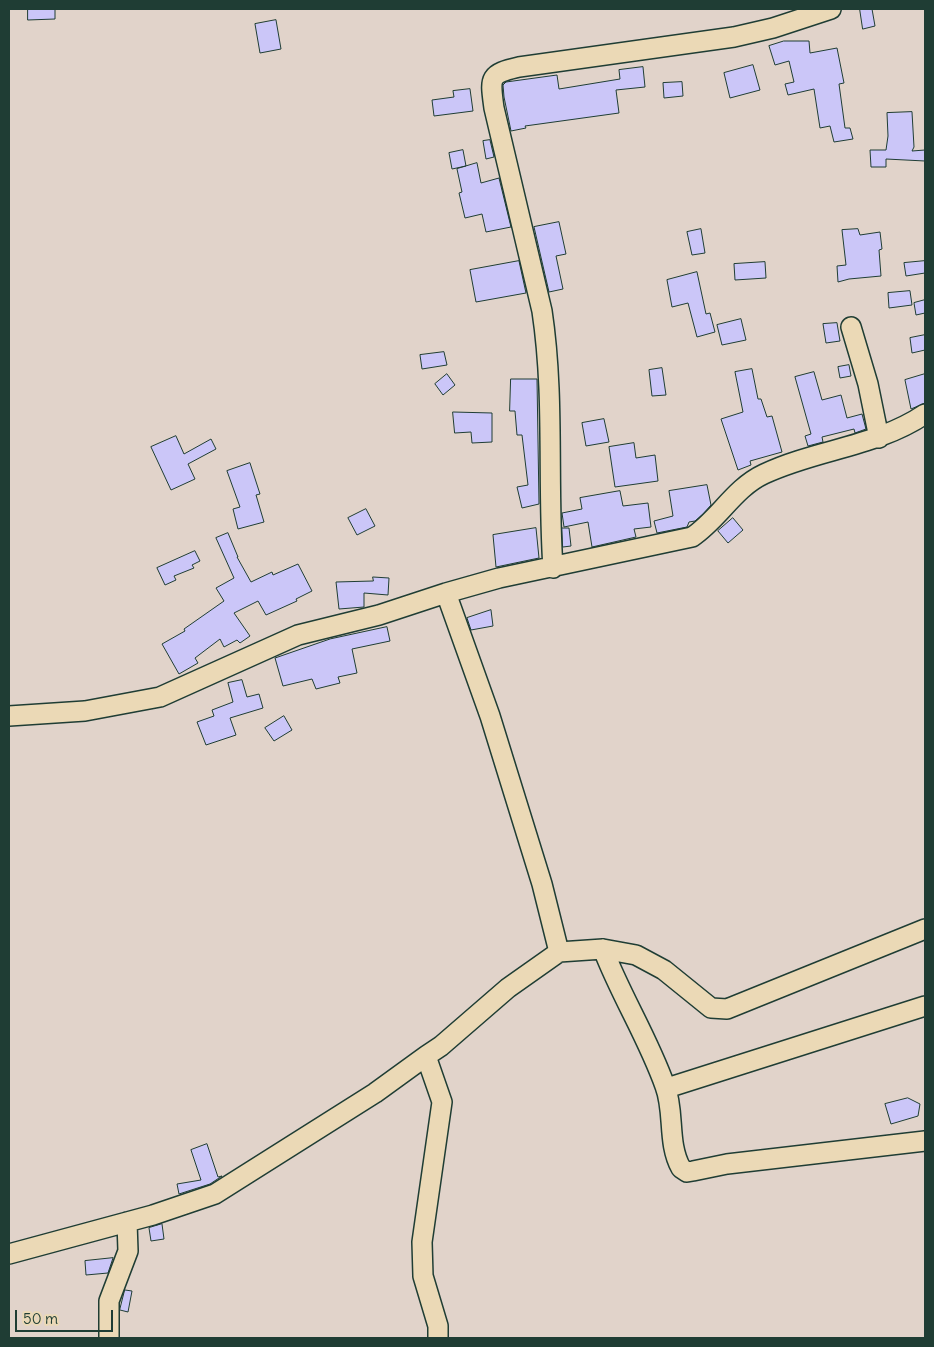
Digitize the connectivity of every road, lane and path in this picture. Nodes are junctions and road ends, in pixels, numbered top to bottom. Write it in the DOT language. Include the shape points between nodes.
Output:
graph roads {
  1 [pos="831,9"];
  2 [pos="851,327"];
  3 [pos="925,414"];
  4 [pos="879,438"];
  5 [pos="553,568"];
  6 [pos="446,593"];
  7 [pos="9,716"];
  8 [pos="925,928"];
  9 [pos="603,949"];
  10 [pos="559,952"];
  11 [pos="925,1006"];
  12 [pos="426,1056"];
  13 [pos="666,1088"];
  14 [pos="925,1140"];
  15 [pos="127,1222"];
  16 [pos="9,1254"];
  17 [pos="109,1338"];
  18 [pos="438,1338"];
  1 -- 5 [label="street" via="734,38 519,67 494,74 494,108 542,311 546,341"];
  2 -- 4 [label="street" via="868,384"];
  3 -- 4 [label="street"];
  4 -- 5 [label="street" via="763,474 735,494 705,528 692,537"];
  5 -- 6 [label="street"];
  6 -- 7 [label="street" via="379,615 298,635 160,697 85,711"];
  6 -- 10 [label="street" via="490,716 542,884"];
  8 -- 9 [label="street" via="719,1010 711,1008 652,962 623,951"];
  9 -- 10 [label="street"];
  9 -- 13 [label="street"];
  10 -- 12 [label="street" via="508,988"];
  11 -- 13 [label="street"];
  12 -- 15 [label="street" via="375,1093 232,1185 202,1199"];
  12 -- 18 [label="street" via="442,1102 422,1242 423,1276 438,1326"];
  13 -- 14 [label="street" via="678,1162 687,1172 727,1164"];
  15 -- 16 [label="street"];
  15 -- 17 [label="street" via="128,1252 109,1301"];
}
